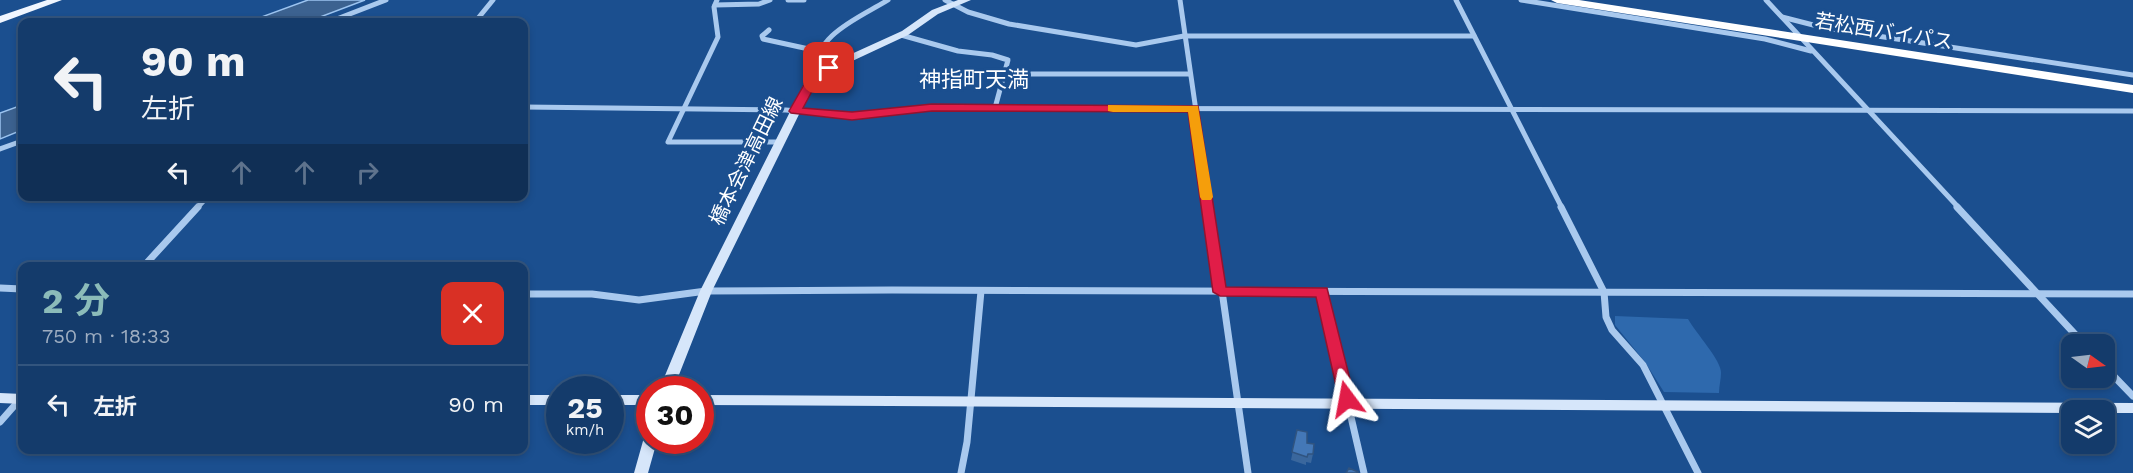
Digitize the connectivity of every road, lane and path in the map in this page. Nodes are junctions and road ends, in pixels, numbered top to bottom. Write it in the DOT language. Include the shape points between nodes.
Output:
graph roads {
  1 [pos="57,0"];
  2 [pos="386,0"];
  3 [pos="493,0"];
  4 [pos="770,0"];
  5 [pos="788,0"];
  6 [pos="804,0"];
  7 [pos="876,0"];
  8 [pos="966,0"];
  9 [pos="1180,0"];
  10 [pos="1456,0"];
  11 [pos="1521,0"];
  12 [pos="1557,0"];
  13 [pos="1595,0"];
  14 [pos="1766,0"];
  15 [pos="886,1"];
  16 [pos="716,2"];
  17 [pos="949,2"];
  18 [pos="1782,17"];
  19 [pos="339,18"];
  20 [pos="478,18"];
  21 [pos="0,20"];
  22 [pos="769,30"];
  23 [pos="901,35"];
  24 [pos="1798,35"];
  25 [pos="1184,36"];
  26 [pos="1474,36"];
  27 [pos="818,51"];
  28 [pos="1812,51"];
  29 [pos="1004,74"];
  30 [pos="1189,74"];
  31 [pos="817,75"];
  32 [pos="2133,75"];
  33 [pos="2133,83"];
  34 [pos="2133,89"];
  35 [pos="528,107"];
  36 [pos="995,108"];
  37 [pos="1194,108"];
  38 [pos="683,109"];
  39 [pos="1511,109"];
  40 [pos="1866,110"];
  41 [pos="795,111"];
  42 [pos="2133,111"];
  43 [pos="18,142"];
  44 [pos="780,142"];
  45 [pos="0,149"];
  46 [pos="203,201"];
  47 [pos="148,262"];
  48 [pos="0,288"];
  49 [pos="18,288"];
  50 [pos="706,291"];
  51 [pos="981,291"];
  52 [pos="1220,292"];
  53 [pos="1322,292"];
  54 [pos="1604,292"];
  55 [pos="528,294"];
  56 [pos="2037,294"];
  57 [pos="2133,294"];
  58 [pos="2075,334"];
  59 [pos="672,376"];
  60 [pos="2115,377"];
  61 [pos="2133,396"];
  62 [pos="18,398"];
  63 [pos="0,399"];
  64 [pos="528,400"];
  65 [pos="546,400"];
  66 [pos="714,400"];
  67 [pos="970,401"];
  68 [pos="18,402"];
  69 [pos="1237,403"];
  70 [pos="1348,404"];
  71 [pos="1663,405"];
  72 [pos="2133,408"];
  73 [pos="0,422"];
  74 [pos="646,454"];
  75 [pos="641,473"];
  76 [pos="961,473"];
  77 [pos="1248,473"];
  78 [pos="1364,473"];
  79 [pos="1698,473"];
  1 -- 21 [label="main road"];
  2 -- 19 [label="street"];
  3 -- 20 [label="street"];
  4 -- 16 [label="street" via="759,4"];
  5 -- 6 [label="street"];
  7 -- 15 [label="street"];
  8 -- 17 [label="street"];
  9 -- 25 [label="street"];
  10 -- 26 [label="street"];
  11 -- 28 [label="street" via="1765,39"];
  12 -- 24 [label="highway, 若松西バイパス"];
  13 -- 24 [label="highway, 若松西バイパス"];
  14 -- 18 [label="street"];
  15 -- 27 [label="street" via="850,22"];
  16 -- 38 [label="street" via="718,37"];
  17 -- 23 [label="street"];
  17 -- 25 [label="street" via="1009,24 1049,28 1118,44 1142,45"];
  18 -- 24 [label="street"];
  18 -- 32 [label="street" via="1826,28"];
  22 -- 27 [label="street" via="763,39"];
  23 -- 29 [label="street" via="963,52 1005,58 1008,60"];
  23 -- 31 [label="street"];
  24 -- 28 [label="street"];
  24 -- 33 [label="highway, 若松西バイパス"];
  24 -- 34 [label="highway, 若松西バイパス"];
  25 -- 26 [label="street"];
  25 -- 30 [label="street"];
  26 -- 39 [label="street"];
  27 -- 31 [label="street" via="814,59"];
  28 -- 40 [label="street"];
  29 -- 30 [label="street"];
  29 -- 36 [label="street"];
  30 -- 37 [label="street"];
  31 -- 41 [label="street, 橋本会津高田線"];
  35 -- 38 [label="street"];
  36 -- 37 [label="street"];
  36 -- 41 [label="street" via="932,108 867,116"];
  37 -- 39 [label="street"];
  37 -- 52 [label="street"];
  38 -- 41 [label="street"];
  38 -- 44 [label="street" via="668,142"];
  39 -- 40 [label="street"];
  39 -- 54 [label="street"];
  40 -- 42 [label="street"];
  40 -- 56 [label="street"];
  41 -- 44 [label="street, 橋本会津高田線"];
  43 -- 45 [label="street"];
  44 -- 50 [label="street, 橋本会津高田線"];
  46 -- 47 [label="street"];
  48 -- 49 [label="street"];
  50 -- 51 [label="street"];
  50 -- 55 [label="street" via="639,300 592,294"];
  50 -- 59 [label="street, 橋本会津高田線"];
  51 -- 52 [label="street"];
  51 -- 67 [label="street"];
  52 -- 53 [label="street"];
  52 -- 69 [label="street"];
  53 -- 54 [label="street"];
  53 -- 70 [label="street"];
  54 -- 56 [label="street"];
  54 -- 71 [label="street" via="1606,317 1612,330 1643,365"];
  56 -- 57 [label="street"];
  56 -- 58 [label="street"];
  60 -- 61 [label="street"];
  62 -- 63 [label="street"];
  64 -- 65 [label="street"];
  66 -- 67 [label="street"];
  67 -- 69 [label="street"];
  67 -- 76 [label="street"];
  68 -- 73 [label="street"];
  69 -- 70 [label="street"];
  69 -- 77 [label="street"];
  70 -- 71 [label="street"];
  70 -- 78 [label="street"];
  71 -- 72 [label="street"];
  71 -- 79 [label="street"];
  74 -- 75 [label="street"];
}
